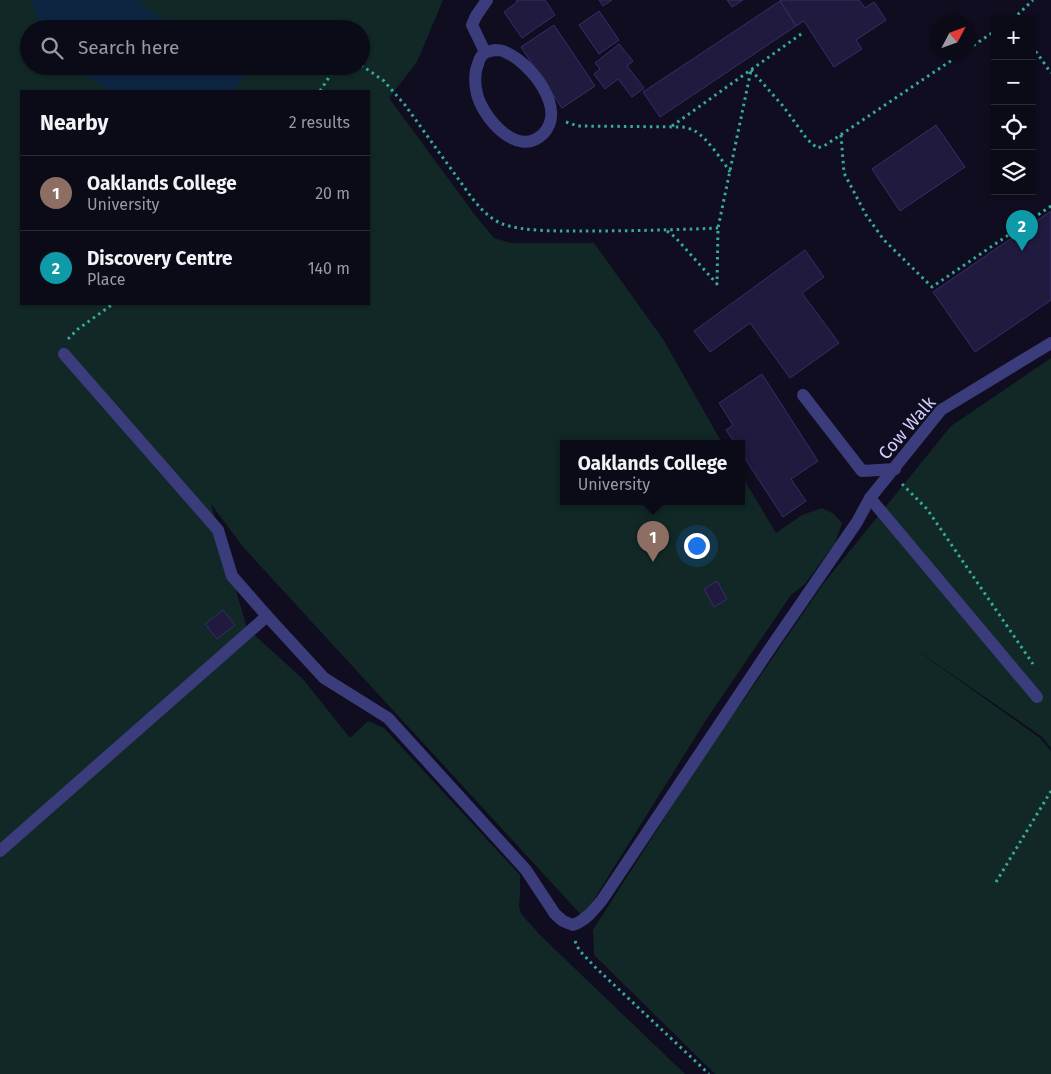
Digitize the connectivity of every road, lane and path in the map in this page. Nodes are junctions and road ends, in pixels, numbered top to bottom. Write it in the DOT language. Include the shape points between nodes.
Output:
graph roads {
  1 [pos="487,0"];
  2 [pos="1033,0"];
  3 [pos="1018,15"];
  4 [pos="804,32"];
  5 [pos="991,34"];
  6 [pos="976,44"];
  7 [pos="486,52"];
  8 [pos="1036,52"];
  9 [pos="952,60"];
  10 [pos="750,70"];
  11 [pos="370,71"];
  12 [pos="1051,73"];
  13 [pos="330,75"];
  14 [pos="321,90"];
  15 [pos="552,118"];
  16 [pos="671,126"];
  17 [pos="841,135"];
  18 [pos="730,172"];
  19 [pos="1051,206"];
  20 [pos="718,228"];
  21 [pos="667,231"];
  22 [pos="112,305"];
  23 [pos="1051,343"];
  24 [pos="64,354"];
  25 [pos="803,395"];
  26 [pos="893,471"];
  27 [pos="870,498"];
  28 [pos="267,616"];
  29 [pos="1034,665"];
  30 [pos="1037,697"];
  31 [pos="1051,791"];
  32 [pos="0,851"];
  33 [pos="996,882"];
  34 [pos="572,925"];
  35 [pos="709,1074"];
  1 -- 7 [label="lane" via="472,25"];
  2 -- 3 [label="path"];
  4 -- 10 [label="path"];
  5 -- 6 [label="path"];
  7 -- 15 [label="lane" via="503,51 524,64 546,93 552,107"];
  7 -- 15 [label="lane" via="476,69 475,82 477,95 494,124 506,135 525,142 540,137"];
  8 -- 12 [label="path"];
  9 -- 17 [label="path"];
  10 -- 16 [label="path"];
  10 -- 17 [label="path" via="817,148"];
  10 -- 18 [label="path"];
  11 -- 21 [label="path" via="384,81 405,105 484,212 500,222 515,228 559,231"];
  13 -- 14 [label="path"];
  15 -- 16 [label="path" via="578,126"];
  16 -- 18 [label="path" via="695,131"];
  17 -- 19 [label="path" via="844,173 866,215 884,240 932,287"];
  18 -- 20 [label="path"];
  20 -- 21 [label="path"];
  20 -- 21 [label="path" via="717,284"];
  22 -- 24 [label="path" via="66,341"];
  23 -- 26 [label="lane, Cow Walk" via="940,410"];
  24 -- 28 [label="lane" via="218,530 232,576"];
  25 -- 26 [label="lane" via="862,471"];
  26 -- 27 [label="lane, Cow Walk"];
  26 -- 29 [label="path" via="927,508"];
  27 -- 30 [label="lane"];
  27 -- 34 [label="lane, Cow Walk" via="602,900 589,916"];
  28 -- 32 [label="lane"];
  28 -- 34 [label="lane" via="324,678 388,718 526,870 554,914"];
  31 -- 33 [label="path"];
  34 -- 35 [label="path" via="574,941 585,957"];
}
